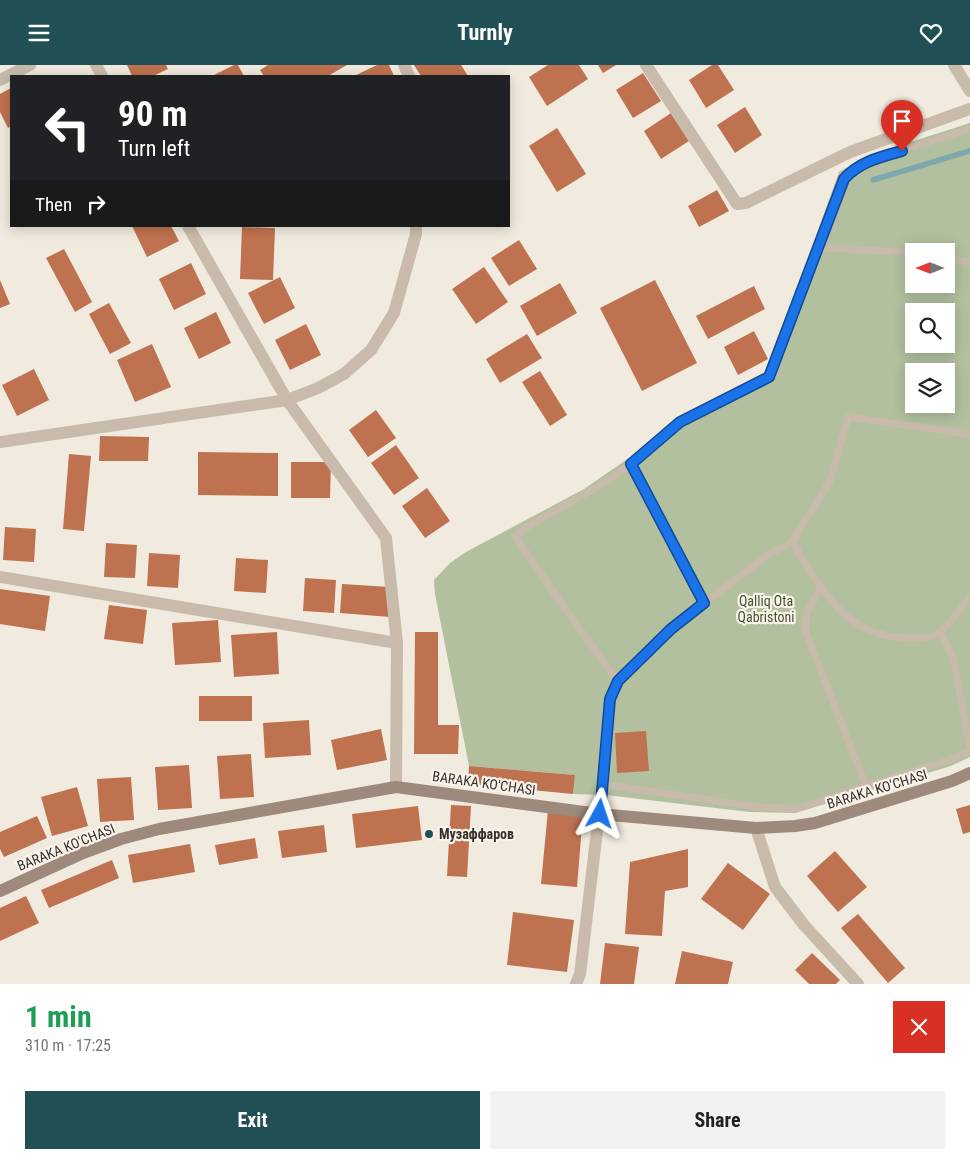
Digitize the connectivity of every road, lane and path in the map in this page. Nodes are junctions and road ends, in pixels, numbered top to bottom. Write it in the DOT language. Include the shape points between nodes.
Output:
graph roads {
  1 [pos="30,65"];
  2 [pos="646,65"];
  3 [pos="954,65"];
  4 [pos="0,80"];
  5 [pos="970,91"];
  6 [pos="970,109"];
  7 [pos="970,129"];
  8 [pos="189,227"];
  9 [pos="416,227"];
  10 [pos="816,250"];
  11 [pos="905,252"];
  12 [pos="955,260"];
  13 [pos="970,262"];
  14 [pos="287,400"];
  15 [pos="970,434"];
  16 [pos="0,442"];
  17 [pos="631,464"];
  18 [pos="792,542"];
  19 [pos="0,577"];
  20 [pos="821,588"];
  21 [pos="970,597"];
  22 [pos="704,603"];
  23 [pos="939,632"];
  24 [pos="397,643"];
  25 [pos="618,681"];
  26 [pos="970,750"];
  27 [pos="970,773"];
  28 [pos="602,784"];
  29 [pos="866,786"];
  30 [pos="396,787"];
  31 [pos="600,814"];
  32 [pos="756,828"];
  33 [pos="0,891"];
  34 [pos="576,984"];
  35 [pos="858,984"];
  1 -- 4 [label="street"];
  2 -- 6 [label="street" via="737,204 746,203 850,152"];
  3 -- 5 [label="street"];
  7 -- 10 [label="lane" via="867,161 851,171 844,179"];
  8 -- 14 [label="street"];
  9 -- 14 [label="street" via="394,313 370,350 344,374"];
  10 -- 11 [label="lane"];
  10 -- 17 [label="lane" via="769,377 680,422"];
  12 -- 13 [label="lane"];
  14 -- 16 [label="street"];
  14 -- 24 [label="street" via="386,538"];
  15 -- 18 [label="lane" via="848,417 830,481"];
  17 -- 22 [label="lane"];
  17 -- 25 [label="lane" via="515,536"];
  18 -- 20 [label="lane"];
  18 -- 22 [label="lane" via="768,555"];
  19 -- 24 [label="street"];
  20 -- 23 [label="lane" via="846,617 877,634 909,638 928,637"];
  20 -- 29 [label="lane" via="807,612 806,630"];
  21 -- 23 [label="lane"];
  22 -- 25 [label="lane" via="671,629"];
  23 -- 26 [label="lane" via="953,656"];
  24 -- 30 [label="street"];
  25 -- 28 [label="lane" via="610,699"];
  26 -- 29 [label="lane" via="947,761"];
  27 -- 32 [label="main road, BARAKA KO'CHASI" via="834,818 795,826"];
  28 -- 29 [label="lane" via="750,806 797,809"];
  28 -- 31 [label="lane"];
  30 -- 31 [label="main road, BARAKA KO'CHASI"];
  30 -- 33 [label="main road, BARAKA KO'CHASI" via="121,839"];
  31 -- 32 [label="main road, BARAKA KO'CHASI"];
  31 -- 34 [label="street" via="580,974"];
  32 -- 35 [label="street" via="774,887"];
}
